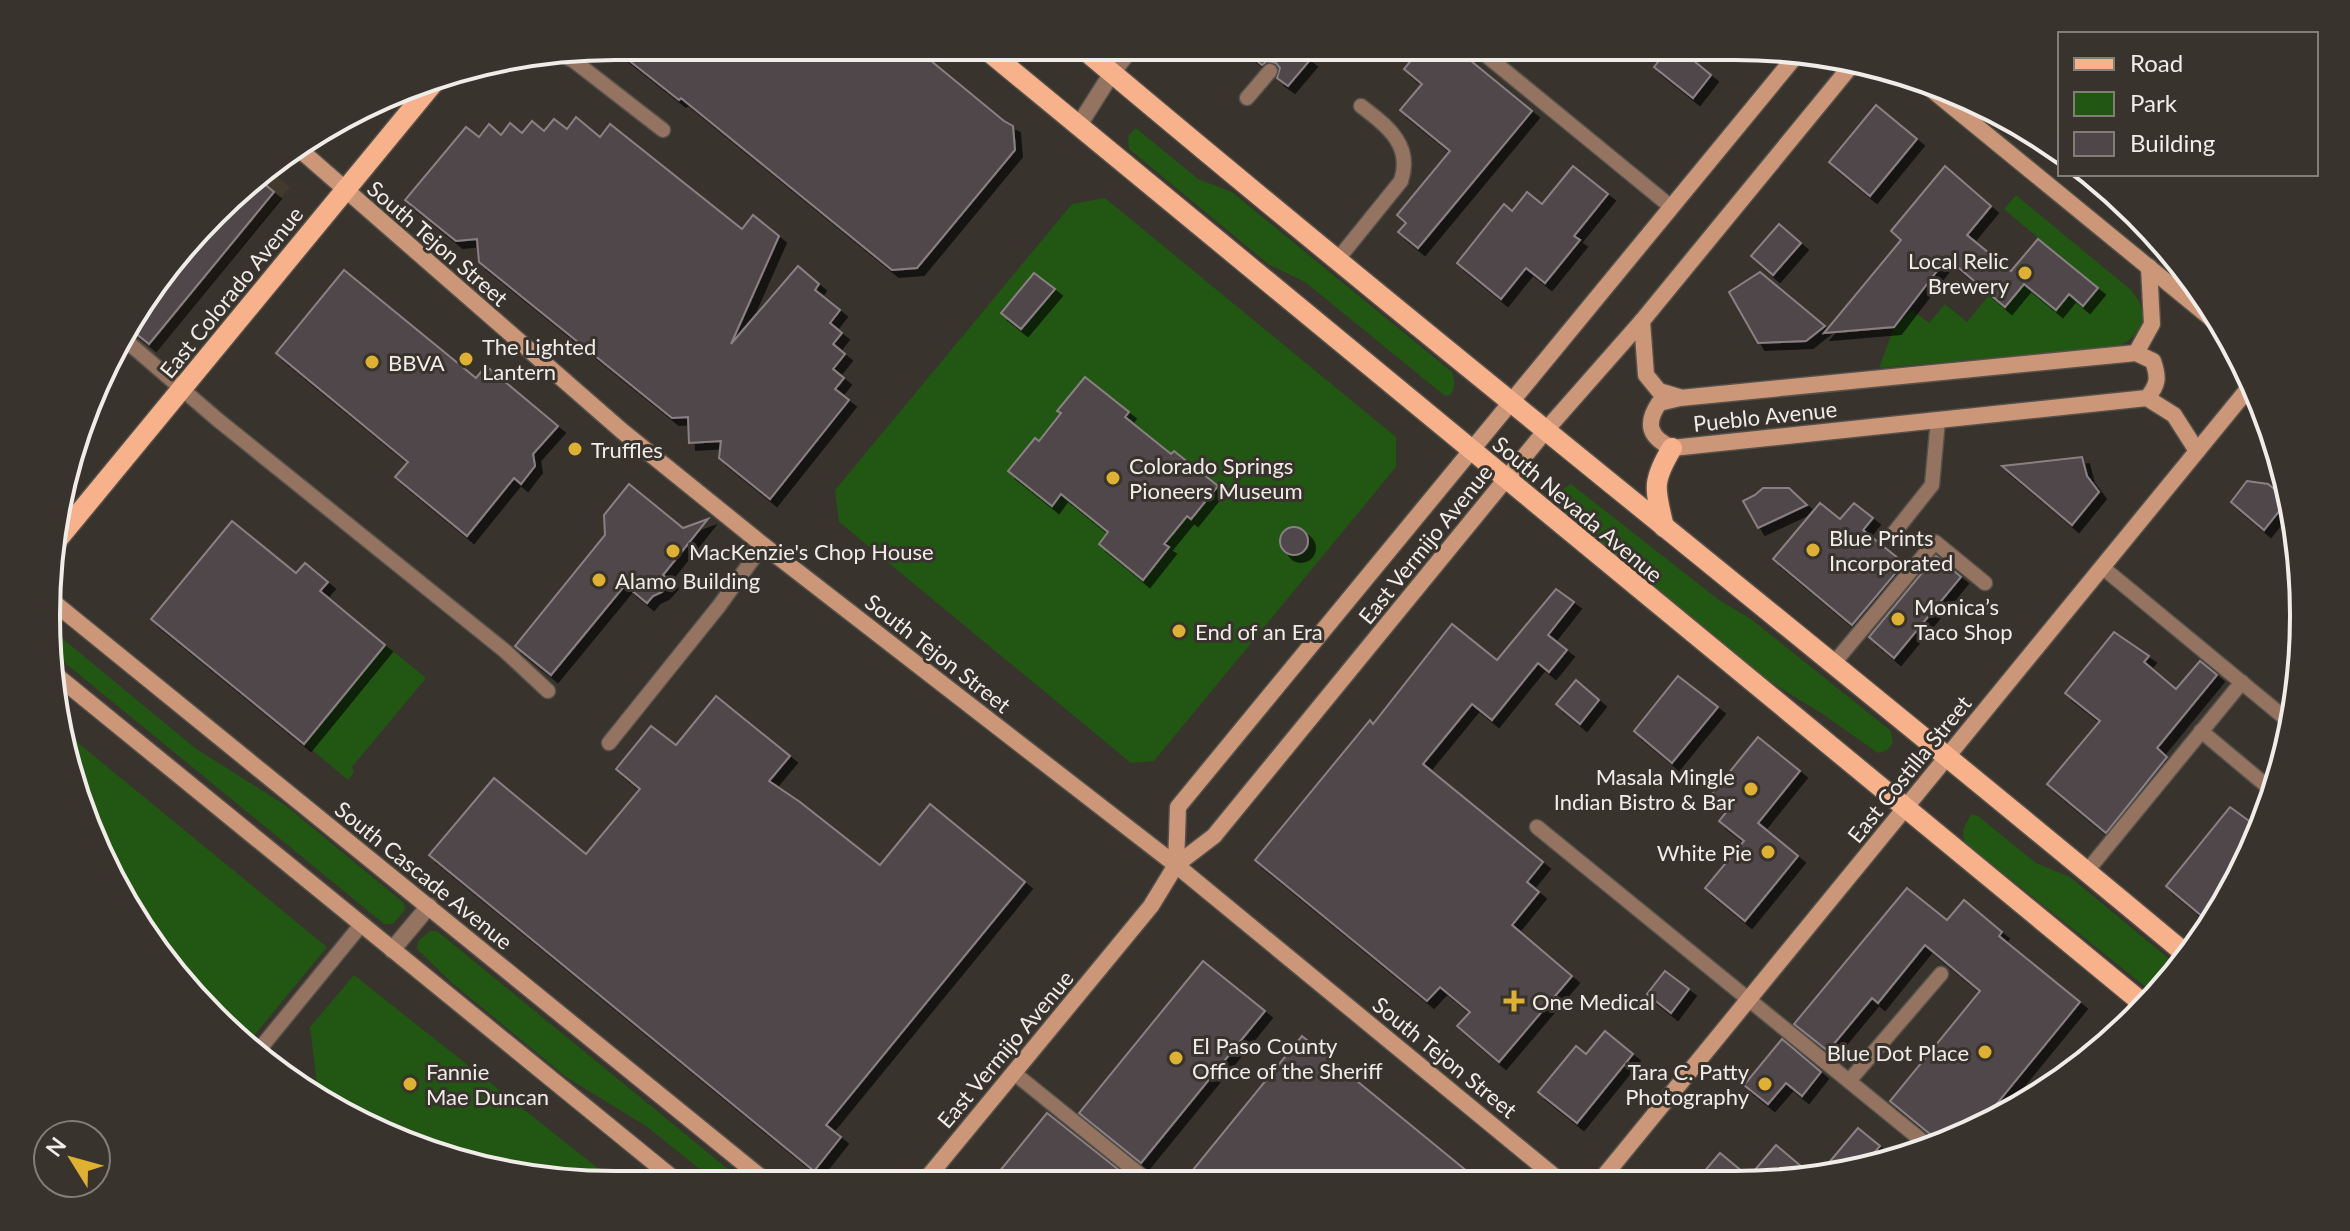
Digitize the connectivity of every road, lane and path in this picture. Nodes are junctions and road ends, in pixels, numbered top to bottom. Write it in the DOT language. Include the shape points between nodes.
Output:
graph roads {
  1 [pos="999,60"];
  2 [pos="1097,60"];
  3 [pos="1122,60"];
  4 [pos="1492,60"];
  5 [pos="575,61"];
  6 [pos="1790,63"];
  7 [pos="1270,71"];
  8 [pos="1846,72"];
  9 [pos="1112,73"];
  10 [pos="424,94"];
  11 [pos="1247,98"];
  12 [pos="1947,102"];
  13 [pos="1361,106"];
  14 [pos="1079,125"];
  15 [pos="663,130"];
  16 [pos="306,155"];
  17 [pos="344,190"];
  18 [pos="1670,206"];
  19 [pos="1338,259"];
  20 [pos="2149,267"];
  21 [pos="2194,304"];
  22 [pos="1642,321"];
  23 [pos="131,345"];
  24 [pos="2136,353"];
  25 [pos="183,389"];
  26 [pos="2244,394"];
  27 [pos="1680,398"];
  28 [pos="2147,398"];
  29 [pos="1511,401"];
  30 [pos="1938,420"];
  31 [pos="1546,430"];
  32 [pos="1672,448"];
  33 [pos="1471,451"];
  34 [pos="2197,451"];
  35 [pos="1506,480"];
  36 [pos="1664,527"];
  37 [pos="68,528"];
  38 [pos="1893,534"];
  39 [pos="763,545"];
  40 [pos="2102,567"];
  41 [pos="1985,583"];
  42 [pos="60,608"];
  43 [pos="1834,663"];
  44 [pos="64,682"];
  45 [pos="2242,682"];
  46 [pos="548,691"];
  47 [pos="2281,714"];
  48 [pos="2201,731"];
  49 [pos="609,743"];
  50 [pos="1948,755"];
  51 [pos="2264,784"];
  52 [pos="1906,807"];
  53 [pos="1537,827"];
  54 [pos="1176,865"];
  55 [pos="2087,871"];
  56 [pos="429,906"];
  57 [pos="361,925"];
  58 [pos="2179,948"];
  59 [pos="392,950"];
  60 [pos="1941,974"];
  61 [pos="1749,998"];
  62 [pos="2136,998"];
  63 [pos="263,1045"];
  64 [pos="1014,1073"];
  65 [pos="1849,1081"];
  66 [pos="1920,1139"];
  67 [pos="664,1171"];
  68 [pos="753,1171"];
  69 [pos="933,1171"];
  70 [pos="1135,1171"];
  71 [pos="1548,1171"];
  72 [pos="1608,1171"];
  1 -- 14 [label="main road, South Nevada Avenue"];
  2 -- 9 [label="main road, South Nevada Avenue"];
  3 -- 9 [label="street"];
  4 -- 18 [label="lane"];
  5 -- 15 [label="lane"];
  6 -- 18 [label="street, East Vermijo Avenue"];
  7 -- 11 [label="lane"];
  8 -- 22 [label="street, East Vermijo Avenue"];
  9 -- 14 [label="street"];
  9 -- 19 [label="main road, South Nevada Avenue"];
  10 -- 17 [label="main road, East Colorado Avenue"];
  12 -- 20 [label="street"];
  13 -- 19 [label="lane" via="1394,133 1405,170"];
  14 -- 33 [label="main road, South Nevada Avenue"];
  16 -- 17 [label="street, South Tejon Street"];
  17 -- 25 [label="main road, East Colorado Avenue"];
  17 -- 39 [label="street, South Tejon Street" via="622,431"];
  18 -- 29 [label="street, East Vermijo Avenue"];
  19 -- 29 [label="main road, South Nevada Avenue"];
  20 -- 21 [label="street"];
  20 -- 24 [label="street" via="2152,324"];
  22 -- 27 [label="street" via="1646,375 1659,391"];
  22 -- 31 [label="street, East Vermijo Avenue"];
  23 -- 25 [label="lane"];
  24 -- 27 [label="street, Pueblo Avenue"];
  24 -- 28 [label="street" via="2153,361 2157,373 2157,386"];
  25 -- 37 [label="main road, East Colorado Avenue"];
  25 -- 46 [label="lane"];
  26 -- 34 [label="street, East Costilla Street"];
  27 -- 32 [label="street, Pueblo Avenue" via="1659,403 1651,415 1655,435"];
  28 -- 30 [label="street, Pueblo Avenue"];
  28 -- 34 [label="street" via="2174,415"];
  29 -- 31 [label="main road, South Nevada Avenue"];
  29 -- 33 [label="street, East Vermijo Avenue"];
  30 -- 32 [label="street, Pueblo Avenue"];
  30 -- 38 [label="lane" via="1932,485"];
  31 -- 35 [label="street, East Vermijo Avenue"];
  31 -- 36 [label="main road, South Nevada Avenue"];
  32 -- 36 [label="main road" via="1655,489"];
  33 -- 35 [label="main road, South Nevada Avenue"];
  33 -- 54 [label="street, East Vermijo Avenue" via="1178,807"];
  34 -- 40 [label="street, East Costilla Street"];
  35 -- 52 [label="main road, South Nevada Avenue"];
  35 -- 54 [label="street, East Vermijo Avenue" via="1214,836"];
  36 -- 43 [label="main road, South Nevada Avenue"];
  39 -- 49 [label="lane"];
  39 -- 54 [label="street, South Tejon Street"];
  40 -- 45 [label="lane"];
  40 -- 50 [label="street, East Costilla Street"];
  41 -- 43 [label="lane" via="1935,542"];
  42 -- 56 [label="street, South Cascade Avenue"];
  43 -- 50 [label="main road, South Nevada Avenue"];
  44 -- 57 [label="street"];
  45 -- 47 [label="lane"];
  45 -- 48 [label="lane"];
  48 -- 51 [label="lane"];
  48 -- 55 [label="lane"];
  50 -- 52 [label="street, East Costilla Street"];
  50 -- 55 [label="main road, South Nevada Avenue"];
  52 -- 61 [label="street, East Costilla Street"];
  52 -- 62 [label="main road, South Nevada Avenue"];
  53 -- 61 [label="lane"];
  54 -- 64 [label="street, East Vermijo Avenue" via="1151,906"];
  54 -- 71 [label="street, South Tejon Street"];
  55 -- 58 [label="main road, South Nevada Avenue"];
  56 -- 59 [label="street"];
  56 -- 68 [label="street, South Cascade Avenue"];
  57 -- 59 [label="street"];
  57 -- 63 [label="lane"];
  59 -- 67 [label="street"];
  60 -- 65 [label="lane"];
  61 -- 65 [label="lane"];
  61 -- 72 [label="street, East Costilla Street"];
  64 -- 69 [label="street, East Vermijo Avenue"];
  64 -- 70 [label="lane"];
  65 -- 66 [label="lane"];
}
